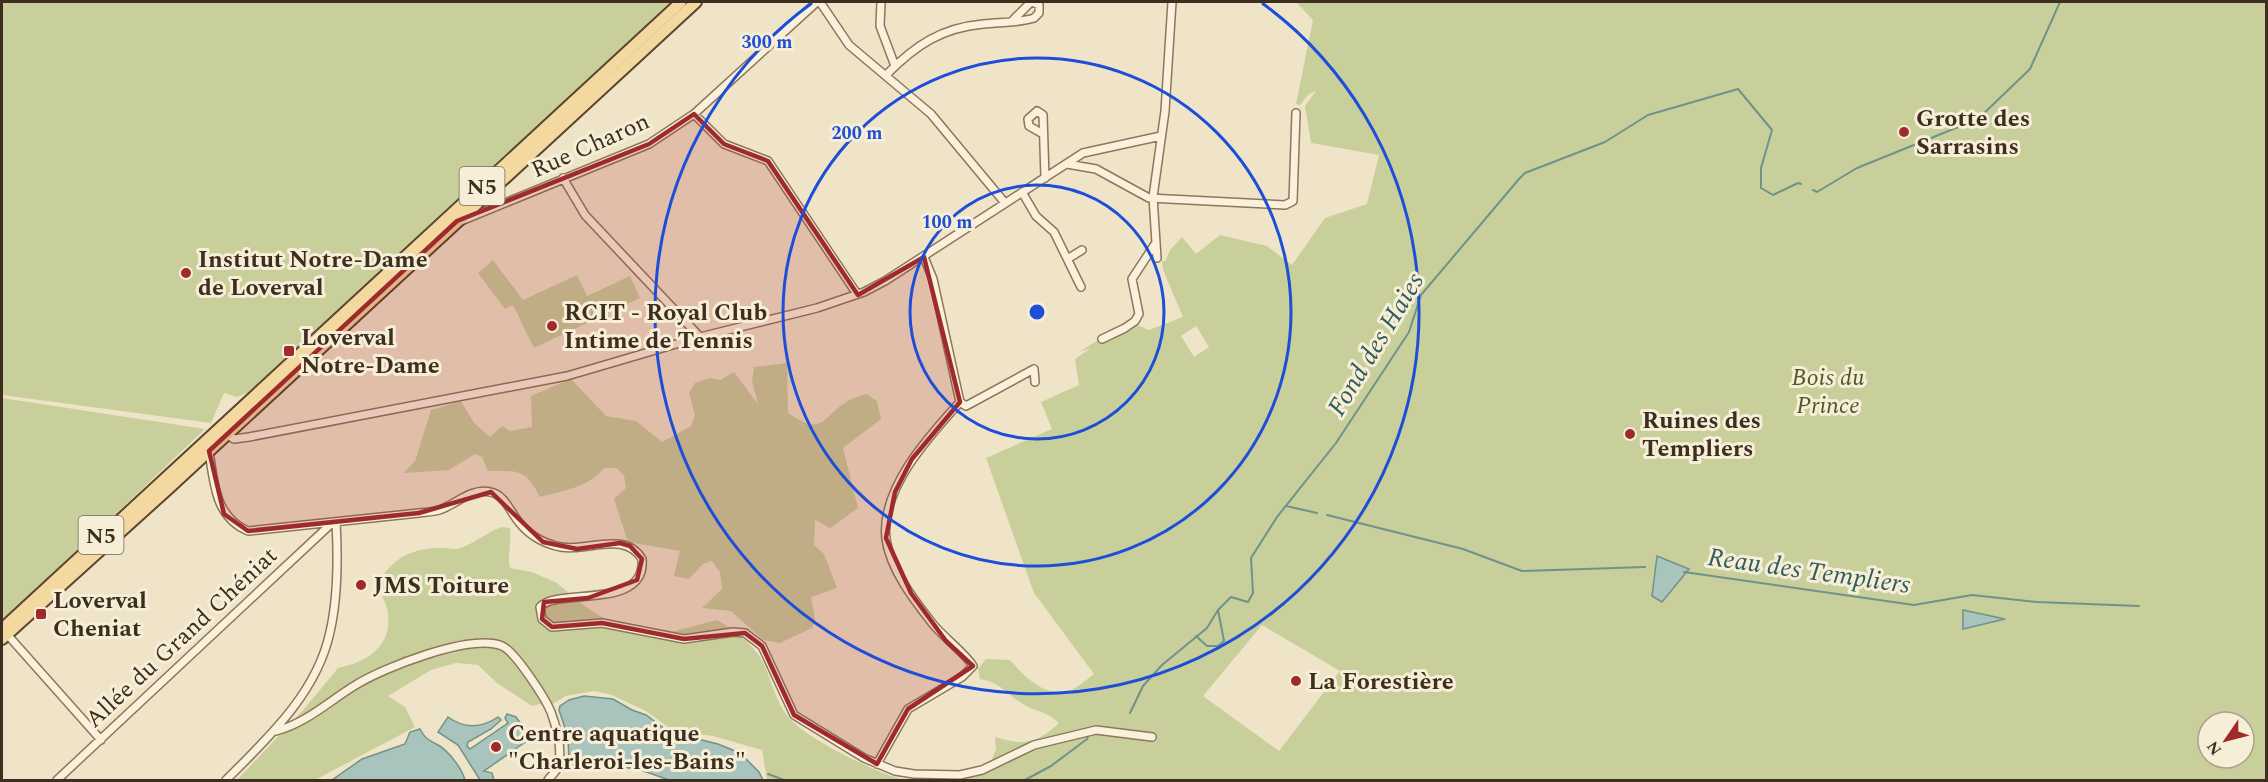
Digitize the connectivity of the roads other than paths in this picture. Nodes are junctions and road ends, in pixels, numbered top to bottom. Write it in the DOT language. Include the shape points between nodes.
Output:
graph roads {
  1 [pos="681,2"];
  2 [pos="696,2"];
  3 [pos="818,2"];
  4 [pos="881,2"];
  5 [pos="1032,2"];
  6 [pos="1172,2"];
  7 [pos="1012,21"];
  8 [pos="895,66"];
  9 [pos="887,74"];
  10 [pos="1296,113"];
  11 [pos="694,114"];
  12 [pos="1043,134"];
  13 [pos="1161,136"];
  14 [pos="1067,164"];
  15 [pos="563,178"];
  16 [pos="1046,178"];
  17 [pos="1022,192"];
  18 [pos="1153,197"];
  19 [pos="1005,203"];
  20 [pos="457,221"];
  21 [pos="444,222"];
  22 [pos="1155,244"];
  23 [pos="1082,250"];
  24 [pos="924,257"];
  25 [pos="1069,258"];
  26 [pos="1157,258"];
  27 [pos="1081,287"];
  28 [pos="857,294"];
  29 [pos="700,337"];
  30 [pos="1102,339"];
  31 [pos="1035,382"];
  32 [pos="960,402"];
  33 [pos="223,430"];
  34 [pos="205,447"];
  35 [pos="334,522"];
  36 [pos="3,634"];
  37 [pos="276,731"];
  38 [pos="1152,737"];
  39 [pos="101,740"];
  40 [pos="877,764"];
  41 [pos="57,780"];
  42 [pos="226,780"];
  43 [pos="548,780"];
  1 -- 21 [label="main road, N5"];
  2 -- 20 [label="main road, N5"];
  3 -- 9 [label="street" via="849,45"];
  3 -- 11 [label="street, Rue Charon"];
  4 -- 8 [label="street" via="880,26"];
  5 -- 7 [label="street"];
  5 -- 7 [label="street" via="1039,5 1034,18"];
  6 -- 13 [label="street"];
  7 -- 8 [label="street" via="938,34 911,49"];
  8 -- 9 [label="street"];
  9 -- 19 [label="street" via="931,114"];
  10 -- 18 [label="street" via="1293,201 1285,205"];
  11 -- 15 [label="street, Rue Charon" via="649,144"];
  11 -- 28 [label="street" via="724,144 768,161"];
  12 -- 16 [label="street"];
  13 -- 14 [label="street" via="1096,148"];
  13 -- 18 [label="street"];
  14 -- 16 [label="street"];
  14 -- 18 [label="street" via="1096,169 1141,195"];
  15 -- 20 [label="street, Rue Charon"];
  15 -- 29 [label="street" via="585,215"];
  16 -- 17 [label="street"];
  17 -- 19 [label="street"];
  17 -- 25 [label="street"];
  18 -- 22 [label="street"];
  19 -- 24 [label="street"];
  20 -- 21 [label="street, Rue Charon"];
  20 -- 33 [label="main road, N5"];
  21 -- 33 [label="main road, N5"];
  22 -- 26 [label="street"];
  22 -- 30 [label="street" via="1132,279 1139,314 1135,321"];
  23 -- 25 [label="street"];
  24 -- 28 [label="street"];
  24 -- 32 [label="street" via="933,279"];
  25 -- 27 [label="street"];
  28 -- 29 [label="street"];
  29 -- 33 [label="street" via="567,376 249,437 234,439"];
  31 -- 32 [label="street" via="1034,369 966,406"];
  32 -- 40 [label="street" via="912,459 896,492 886,538 911,593 946,641 973,666 949,686 908,708"];
  33 -- 34 [label="main road, N5"];
  34 -- 35 [label="street" via="219,503 235,525 248,531"];
  34 -- 36 [label="main road, N5"];
  35 -- 37 [label="street" via="337,553 330,632 304,693"];
  35 -- 39 [label="street, Allée du Grand Chéniat"];
  35 -- 40 [label="street" via="441,509 470,495 490,492 543,542 577,549 620,543 630,546 642,559 642,574 630,586 588,598 554,598 540,607 542,619 552,627 602,622 684,639 745,633 762,646 794,715"];
  36 -- 39 [label="street"];
  37 -- 42 [label="street"];
  37 -- 43 [label="street" via="294,726 384,670 468,644 492,643 508,650 550,710 559,744 558,766"];
  38 -- 40 [label="street" via="1096,730 1034,744 997,764 960,775 914,774"];
  39 -- 41 [label="street, Allée du Grand Chéniat"];
}
